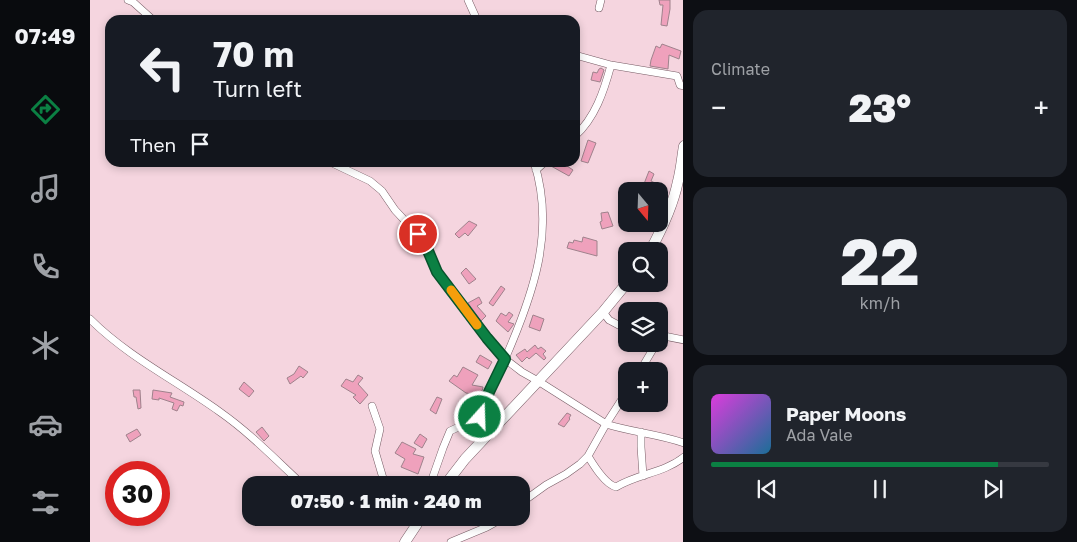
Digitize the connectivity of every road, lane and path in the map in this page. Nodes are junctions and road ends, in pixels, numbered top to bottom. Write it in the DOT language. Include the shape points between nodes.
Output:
graph roads {
  1 [pos="128,0"];
  2 [pos="468,0"];
  3 [pos="601,0"];
  4 [pos="599,8"];
  5 [pos="147,15"];
  6 [pos="475,15"];
  7 [pos="580,56"];
  8 [pos="611,65"];
  9 [pos="683,86"];
  10 [pos="580,130"];
  11 [pos="683,146"];
  12 [pos="340,167"];
  13 [pos="535,167"];
  14 [pos="655,242"];
  15 [pos="619,292"];
  16 [pos="603,312"];
  17 [pos="90,319"];
  18 [pos="618,325"];
  19 [pos="668,338"];
  20 [pos="683,340"];
  21 [pos="505,359"];
  22 [pos="538,381"];
  23 [pos="618,405"];
  24 [pos="372,406"];
  25 [pos="606,424"];
  26 [pos="642,432"];
  27 [pos="683,442"];
  28 [pos="588,456"];
  29 [pos="683,457"];
  30 [pos="293,476"];
  31 [pos="382,476"];
  32 [pos="433,476"];
  33 [pos="451,476"];
  34 [pos="643,476"];
  35 [pos="530,497"];
  36 [pos="414,526"];
  37 [pos="489,526"];
  38 [pos="405,542"];
  39 [pos="451,542"];
  1 -- 5 [label="street"];
  2 -- 6 [label="street"];
  3 -- 4 [label="street"];
  7 -- 8 [label="street"];
  8 -- 9 [label="street" via="677,76"];
  8 -- 10 [label="street" via="597,105"];
  11 -- 14 [label="main road" via="673,198"];
  12 -- 21 [label="street" via="378,186 422,239 437,272"];
  13 -- 21 [label="street" via="542,204 539,263 530,296"];
  15 -- 16 [label="main road"];
  16 -- 18 [label="street"];
  16 -- 22 [label="main road"];
  17 -- 30 [label="street" via="121,346 221,412"];
  19 -- 20 [label="street"];
  21 -- 22 [label="street"];
  21 -- 32 [label="street" via="480,417 450,431"];
  22 -- 25 [label="street"];
  22 -- 33 [label="main road"];
  23 -- 25 [label="street"];
  24 -- 31 [label="street" via="380,429 375,451"];
  25 -- 26 [label="street"];
  25 -- 28 [label="street"];
  26 -- 27 [label="street"];
  26 -- 34 [label="street"];
  28 -- 34 [label="street" via="598,473 612,486"];
  28 -- 35 [label="street"];
  29 -- 34 [label="street" via="664,469"];
  36 -- 38 [label="main road"];
  37 -- 39 [label="street"];
}
